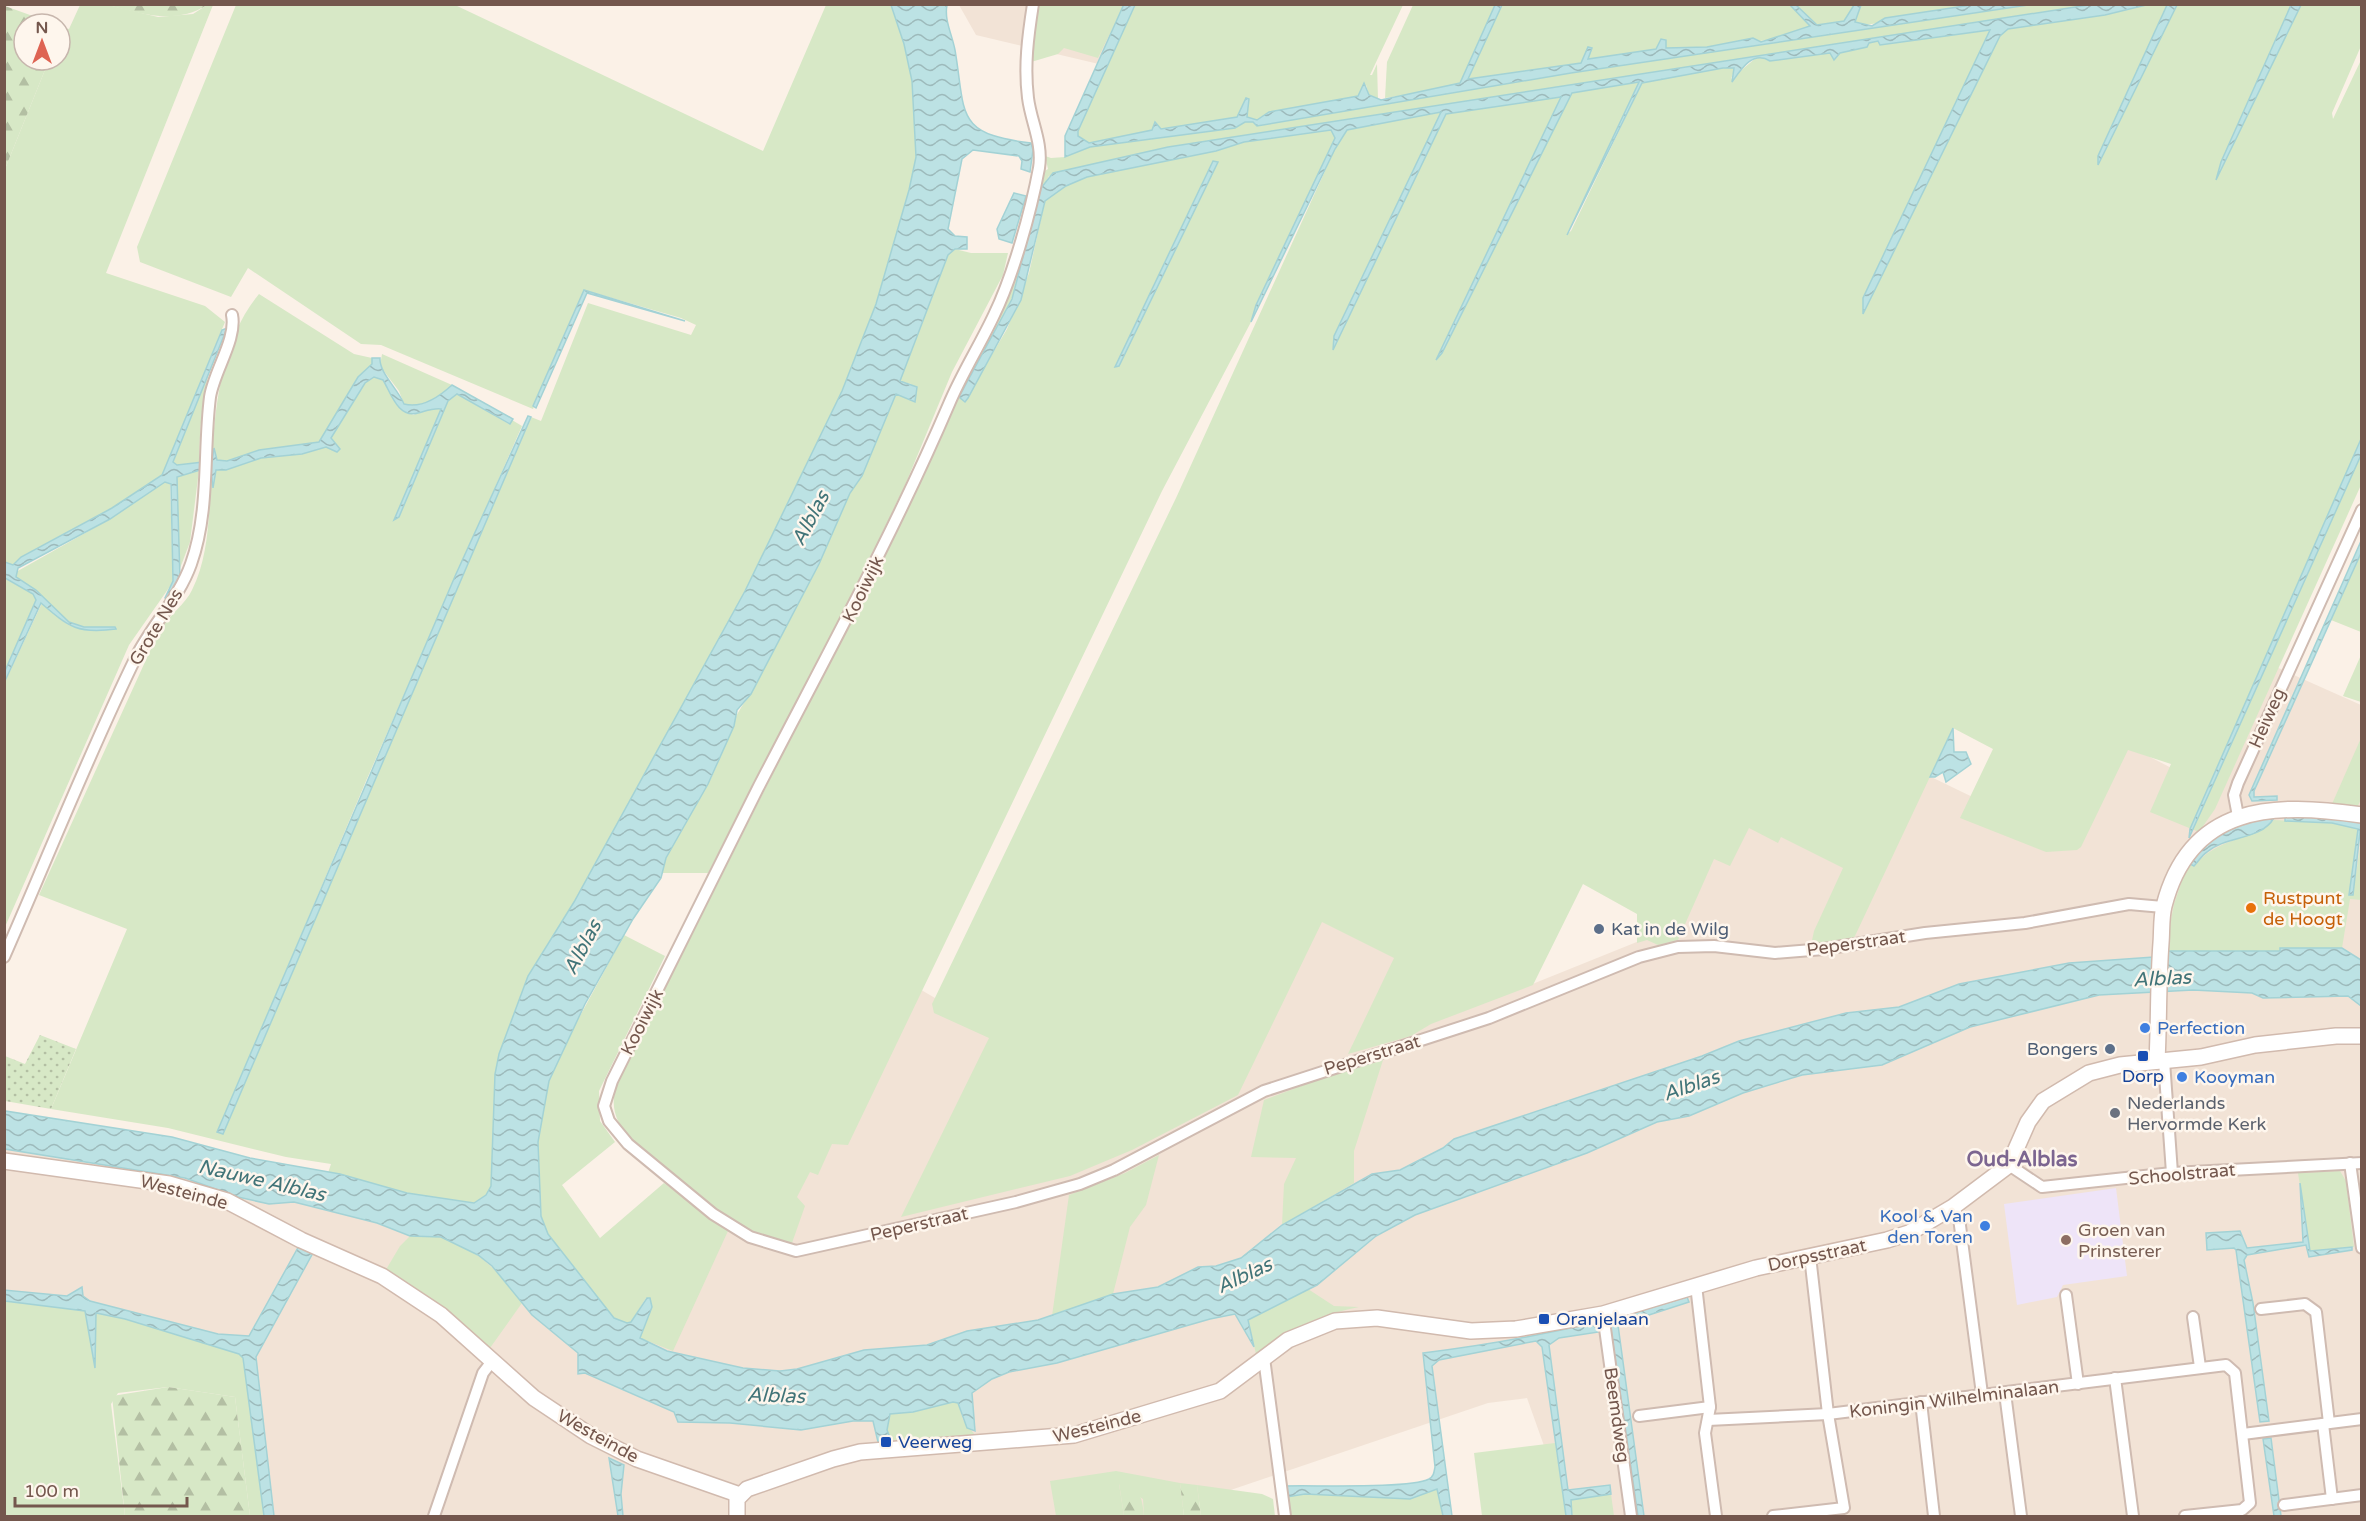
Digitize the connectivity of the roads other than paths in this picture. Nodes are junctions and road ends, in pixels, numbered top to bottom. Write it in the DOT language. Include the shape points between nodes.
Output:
graph roads {
  1 [pos="1033,4"];
  2 [pos="232,315"];
  3 [pos="2361,510"];
  4 [pos="2361,814"];
  5 [pos="2238,816"];
  6 [pos="2163,907"];
  7 [pos="4,957"];
  8 [pos="2361,1036"];
  9 [pos="2161,1061"];
  10 [pos="628,1144"];
  11 [pos="4,1161"];
  12 [pos="2361,1162"];
  13 [pos="2350,1163"];
  14 [pos="2009,1165"];
  15 [pos="2172,1173"];
  16 [pos="1953,1207"];
  17 [pos="2361,1248"];
  18 [pos="1810,1256"];
  19 [pos="1696,1285"];
  20 [pos="2066,1295"];
  21 [pos="2261,1309"];
  22 [pos="1603,1314"];
  23 [pos="2193,1317"];
  24 [pos="1264,1358"];
  25 [pos="493,1360"];
  26 [pos="2200,1367"];
  27 [pos="2115,1378"];
  28 [pos="2078,1384"];
  29 [pos="1982,1394"];
  30 [pos="2005,1394"];
  31 [pos="1921,1402"];
  32 [pos="1710,1407"];
  33 [pos="1828,1414"];
  34 [pos="1639,1416"];
  35 [pos="2361,1419"];
  36 [pos="1708,1420"];
  37 [pos="2326,1423"];
  38 [pos="2243,1434"];
  39 [pos="740,1495"];
  40 [pos="2361,1495"];
  41 [pos="2332,1499"];
  42 [pos="2284,1505"];
  43 [pos="1826,1514"];
  44 [pos="434,1516"];
  45 [pos="737,1516"];
  46 [pos="1285,1516"];
  47 [pos="1631,1516"];
  48 [pos="1716,1516"];
  49 [pos="1773,1516"];
  50 [pos="1934,1516"];
  51 [pos="2021,1516"];
  52 [pos="2133,1516"];
  53 [pos="2185,1516"];
  1 -- 10 [label="street, Kooiwijk" via="1026,79 1040,146 1039,167 1007,284 857,602 612,1081 604,1106 609,1120"];
  2 -- 7 [label="street, Grote Nes" via="233,330 210,396 198,536 184,581 136,657"];
  3 -- 5 [label="street, Heiweg" via="2238,783 2234,795"];
  4 -- 5 [label="street" via="2295,807"];
  5 -- 6 [label="street" via="2222,823 2195,845"];
  6 -- 9 [label="street" via="2158,998"];
  6 -- 10 [label="street, Peperstraat" via="2129,904 2025,923 1824,948 1775,952 1678,947 1639,957 1489,1018 1264,1091 1080,1184 796,1251 750,1237 713,1214"];
  8 -- 9 [label="street, Dorpsstraat" via="2266,1044"];
  9 -- 14 [label="street, Dorpsstraat" via="2101,1069 2054,1093 2034,1111"];
  9 -- 15 [label="street"];
  11 -- 25 [label="street, Westeinde" via="169,1184 227,1201 382,1276 441,1315"];
  12 -- 13 [label="street, Schoolstraat"];
  13 -- 15 [label="street, Schoolstraat"];
  13 -- 17 [label="street"];
  14 -- 15 [label="street, Schoolstraat" via="2042,1187"];
  14 -- 16 [label="street, Dorpsstraat"];
  16 -- 18 [label="street, Dorpsstraat" via="1909,1233"];
  16 -- 29 [label="street" via="1959,1218"];
  18 -- 19 [label="street, Dorpsstraat"];
  18 -- 33 [label="street"];
  19 -- 22 [label="street, Dorpsstraat"];
  19 -- 32 [label="street"];
  20 -- 28 [label="street"];
  21 -- 37 [label="street" via="2305,1304 2316,1312"];
  22 -- 24 [label="street, Westeinde" via="1499,1331 1377,1318 1335,1321 1288,1340"];
  22 -- 47 [label="street, Beemdweg"];
  23 -- 26 [label="street"];
  24 -- 39 [label="street, Westeinde" via="1231,1384 1203,1398 1074,1435 860,1452 769,1480"];
  24 -- 46 [label="street"];
  25 -- 39 [label="street, Westeinde" via="534,1398 591,1436 637,1459"];
  25 -- 44 [label="street" via="483,1373"];
  26 -- 27 [label="street, Koningin Wilhelminalaan"];
  26 -- 38 [label="street, Koningin Wilhelminalaan" via="2226,1365 2235,1373"];
  27 -- 28 [label="street, Koningin Wilhelminalaan"];
  27 -- 52 [label="street"];
  28 -- 30 [label="street, Koningin Wilhelminalaan"];
  29 -- 30 [label="street, Koningin Wilhelminalaan"];
  29 -- 31 [label="street, Koningin Wilhelminalaan"];
  30 -- 51 [label="street"];
  31 -- 33 [label="street, Koningin Wilhelminalaan"];
  31 -- 50 [label="street"];
  32 -- 34 [label="street"];
  32 -- 36 [label="street"];
  33 -- 36 [label="street, Koningin Wilhelminalaan"];
  33 -- 43 [label="street" via="1844,1508"];
  35 -- 37 [label="street"];
  36 -- 48 [label="street" via="1705,1433"];
  37 -- 38 [label="street"];
  37 -- 41 [label="street"];
  38 -- 53 [label="street" via="2248,1507"];
  39 -- 45 [label="street"];
  40 -- 41 [label="street"];
  41 -- 42 [label="street"];
  43 -- 49 [label="street"];
}
